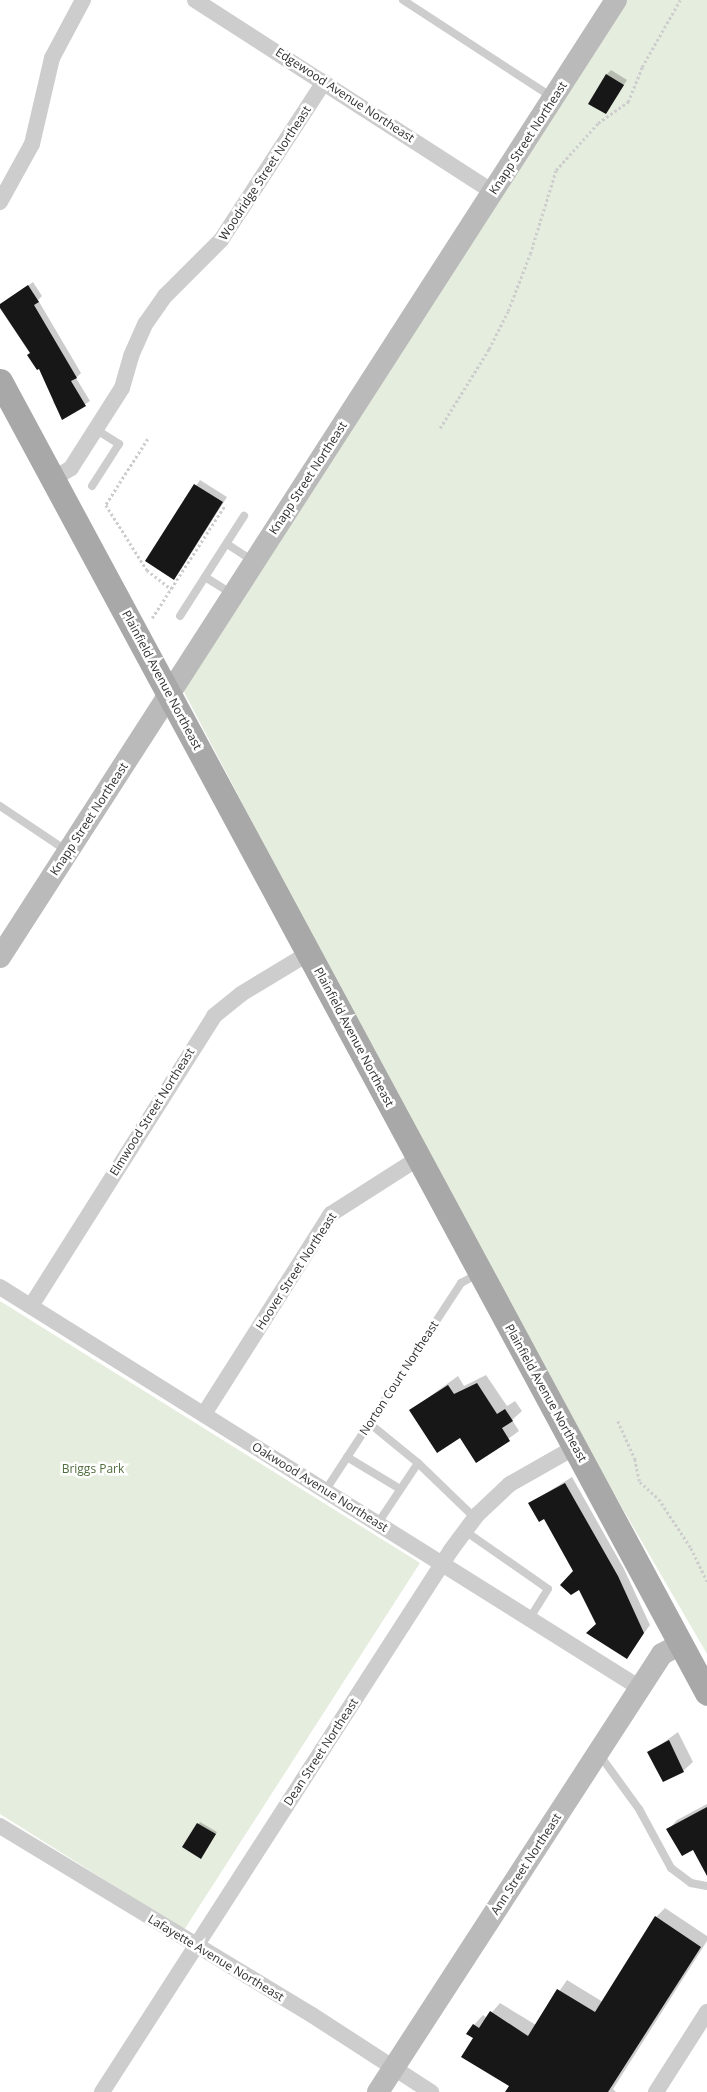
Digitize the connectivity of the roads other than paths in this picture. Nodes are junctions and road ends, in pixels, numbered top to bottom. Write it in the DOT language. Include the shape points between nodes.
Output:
graph roads {
  1 [pos="83,0"];
  2 [pos="195,0"];
  3 [pos="403,0"];
  4 [pos="616,0"];
  5 [pos="324,82"];
  6 [pos="554,98"];
  7 [pos="493,192"];
  8 [pos="0,202"];
  9 [pos="1,384"];
  10 [pos="97,430"];
  11 [pos="53,479"];
  12 [pos="92,486"];
  13 [pos="244,516"];
  14 [pos="227,544"];
  15 [pos="254,562"];
  16 [pos="205,577"];
  17 [pos="232,594"];
  18 [pos="180,616"];
  19 [pos="169,695"];
  20 [pos="0,806"];
  21 [pos="68,852"];
  22 [pos="309,953"];
  23 [pos="0,957"];
  24 [pos="419,1158"];
  25 [pos="480,1272"];
  26 [pos="0,1287"];
  27 [pos="31,1306"];
  28 [pos="204,1414"];
  29 [pos="369,1423"];
  30 [pos="575,1447"];
  31 [pos="347,1457"];
  32 [pos="418,1463"];
  33 [pos="400,1489"];
  34 [pos="325,1492"];
  35 [pos="378,1524"];
  36 [pos="470,1525"];
  37 [pos="443,1563"];
  38 [pos="530,1618"];
  39 [pos="681,1644"];
  40 [pos="640,1688"];
  41 [pos="707,1693"];
  42 [pos="598,1753"];
  43 [pos="0,1826"];
  44 [pos="707,1886"];
  45 [pos="196,1946"];
  46 [pos="707,2012"];
  47 [pos="393,2069"];
  48 [pos="102,2092"];
  49 [pos="378,2092"];
  50 [pos="431,2092"];
  51 [pos="656,2092"];
  1 -- 8 [label="street" via="52,58 32,144"];
  2 -- 5 [label="street, Edgewood Avenue Northeast"];
  3 -- 6 [label="lane"];
  4 -- 6 [label="main road, Knapp Street Northeast"];
  5 -- 7 [label="street, Edgewood Avenue Northeast"];
  5 -- 10 [label="street, Woodridge Street Northeast" via="221,240 165,296 146,323 131,356 122,388"];
  6 -- 7 [label="main road, Knapp Street Northeast"];
  7 -- 15 [label="main road, Knapp Street Northeast"];
  9 -- 11 [label="main road, Plainfield Avenue Northeast"];
  10 -- 11 [label="street, Woodridge Street Northeast" via="71,468"];
  10 -- 12 [label="lane" via="119,444"];
  11 -- 19 [label="main road, Plainfield Avenue Northeast"];
  13 -- 14 [label="lane"];
  14 -- 15 [label="lane"];
  14 -- 16 [label="lane"];
  15 -- 17 [label="main road, Knapp Street Northeast"];
  16 -- 17 [label="lane"];
  16 -- 18 [label="lane"];
  17 -- 19 [label="main road, Knapp Street Northeast"];
  19 -- 21 [label="main road, Knapp Street Northeast"];
  19 -- 22 [label="main road, Plainfield Avenue Northeast"];
  20 -- 21 [label="lane"];
  21 -- 23 [label="main road, Knapp Street Northeast"];
  22 -- 24 [label="main road, Plainfield Avenue Northeast"];
  22 -- 27 [label="street, Elmwood Street Northeast" via="241,994 214,1016"];
  24 -- 25 [label="main road, Plainfield Avenue Northeast"];
  24 -- 28 [label="street, Hoover Street Northeast" via="331,1214"];
  25 -- 29 [label="lane, Norton Court Northeast" via="461,1283"];
  25 -- 30 [label="main road, Plainfield Avenue Northeast"];
  26 -- 27 [label="street, Oakwood Avenue Northeast"];
  27 -- 28 [label="street, Oakwood Avenue Northeast"];
  28 -- 34 [label="street, Oakwood Avenue Northeast"];
  29 -- 31 [label="lane, Norton Court Northeast"];
  29 -- 32 [label="lane"];
  30 -- 36 [label="street, Dean Street Northeast" via="510,1484"];
  30 -- 39 [label="main road, Plainfield Avenue Northeast"];
  31 -- 33 [label="lane"];
  31 -- 34 [label="lane, Norton Court Northeast"];
  32 -- 33 [label="lane"];
  32 -- 36 [label="lane"];
  33 -- 35 [label="lane"];
  34 -- 35 [label="street, Oakwood Avenue Northeast"];
  35 -- 37 [label="street, Oakwood Avenue Northeast"];
  36 -- 37 [label="street, Dean Street Northeast"];
  36 -- 38 [label="lane" via="548,1589"];
  37 -- 38 [label="street, Oakwood Avenue Northeast"];
  37 -- 45 [label="street, Dean Street Northeast"];
  38 -- 40 [label="street, Oakwood Avenue Northeast"];
  39 -- 40 [label="main road, Ann Street Northeast" via="662,1654"];
  39 -- 41 [label="main road, Plainfield Avenue Northeast"];
  40 -- 42 [label="main road, Ann Street Northeast"];
  42 -- 44 [label="lane" via="639,1808 671,1868 691,1883"];
  42 -- 47 [label="main road, Ann Street Northeast"];
  43 -- 45 [label="street, Lafayette Avenue Northeast"];
  45 -- 47 [label="street, Lafayette Avenue Northeast" via="312,2015"];
  45 -- 48 [label="street, Dean Street Northeast"];
  46 -- 51 [label="street"];
  47 -- 49 [label="main road, Ann Street Northeast"];
  47 -- 50 [label="street, Lafayette Avenue Northeast"];
}
